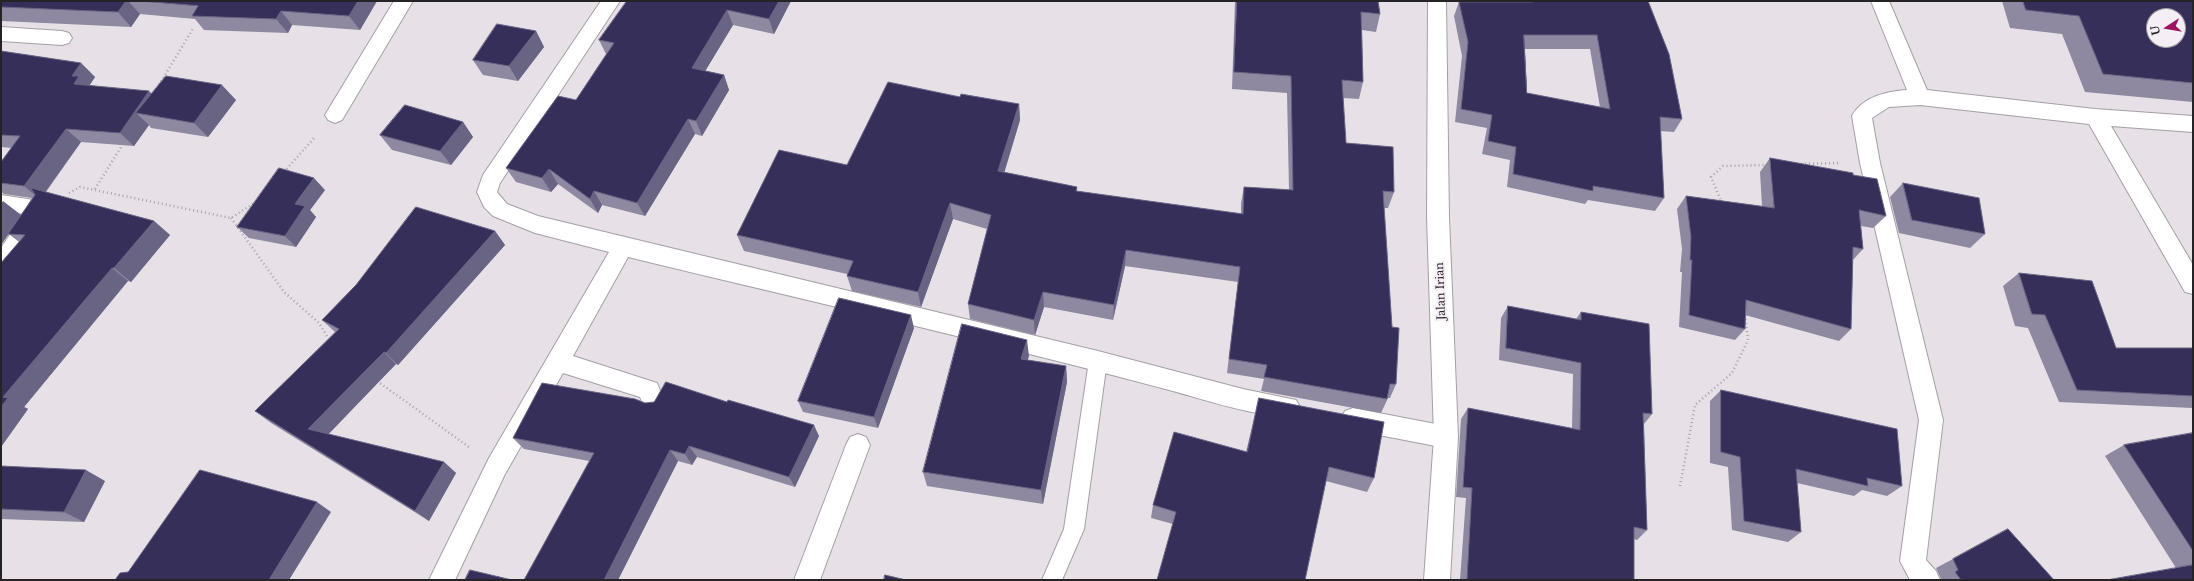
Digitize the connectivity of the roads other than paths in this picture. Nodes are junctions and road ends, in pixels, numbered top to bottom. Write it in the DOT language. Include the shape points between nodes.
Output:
graph roads {
  1 [pos="404,1"];
  2 [pos="611,1"];
  3 [pos="1437,1"];
  4 [pos="1880,1"];
  5 [pos="1,34"];
  6 [pos="62,38"];
  7 [pos="1920,97"];
  8 [pos="334,115"];
  9 [pos="2095,117"];
  10 [pos="2193,124"];
  11 [pos="1,203"];
  12 [pos="623,247"];
  13 [pos="1,265"];
  14 [pos="2193,285"];
  15 [pos="558,361"];
  16 [pos="1098,361"];
  17 [pos="653,403"];
  18 [pos="1306,410"];
  19 [pos="1337,416"];
  20 [pos="1446,437"];
  21 [pos="858,445"];
  22 [pos="442,580"];
  23 [pos="807,580"];
  24 [pos="1052,580"];
  25 [pos="1437,580"];
  26 [pos="1927,580"];
  1 -- 8 [label="street"];
  2 -- 12 [label="street" via="490,181 488,192 491,201 500,210 535,224"];
  3 -- 20 [label="street, Jalan Irian" via="1438,217"];
  4 -- 7 [label="street"];
  5 -- 6 [label="street"];
  7 -- 9 [label="street"];
  7 -- 26 [label="street" via="1888,99 1871,106 1862,116 1870,163 1931,420 1913,561"];
  9 -- 10 [label="street"];
  9 -- 14 [label="street"];
  11 -- 13 [label="street" via="40,208"];
  12 -- 15 [label="street"];
  12 -- 16 [label="street"];
  15 -- 17 [label="street" via="649,390"];
  15 -- 22 [label="street" via="497,466"];
  16 -- 18 [label="street" via="1243,399"];
  16 -- 24 [label="lane" via="1074,529"];
  19 -- 20 [label="street"];
  20 -- 25 [label="street, Jalan Irian"];
  21 -- 23 [label="street"];
}
